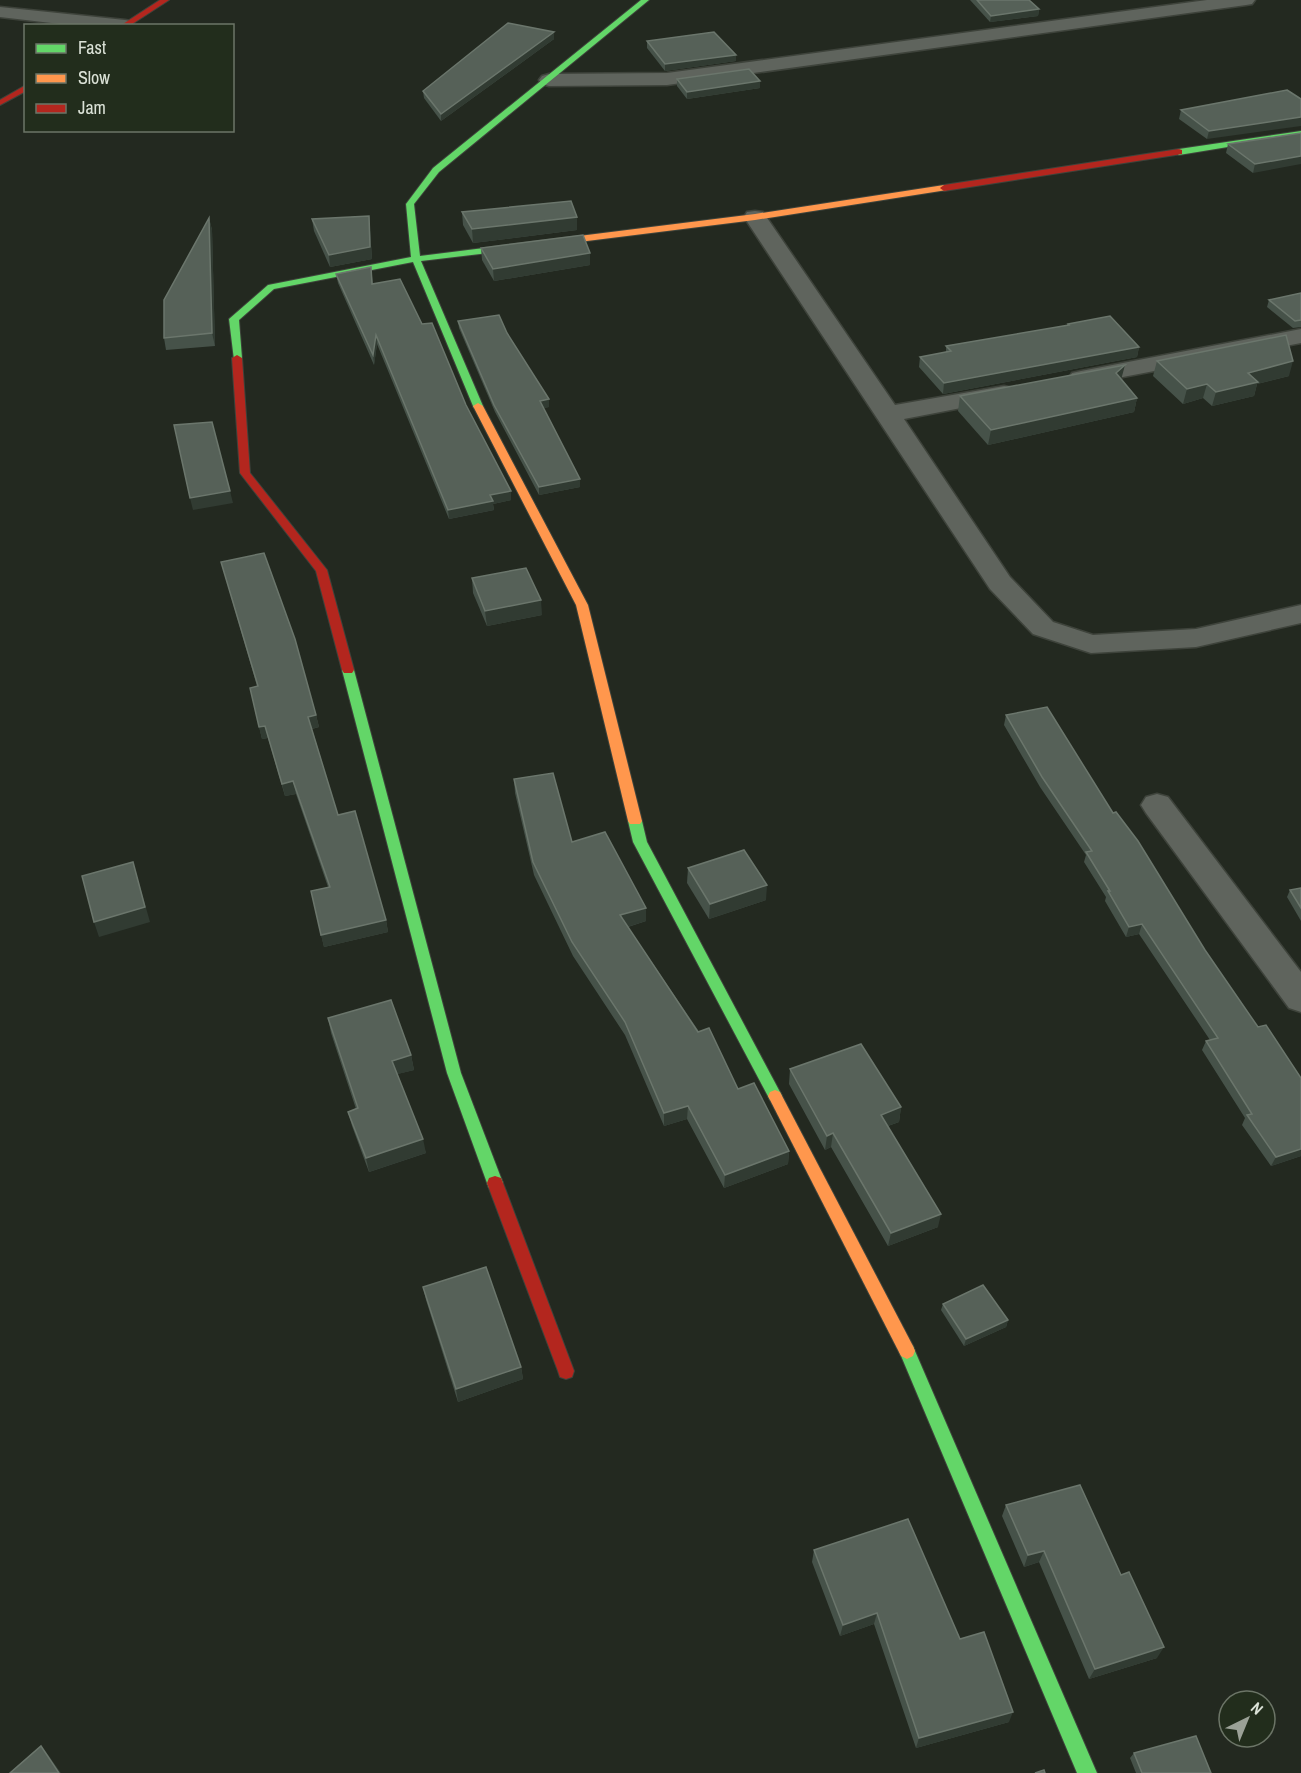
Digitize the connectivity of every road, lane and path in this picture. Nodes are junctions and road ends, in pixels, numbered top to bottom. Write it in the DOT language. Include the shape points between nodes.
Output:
graph roads {
  1 [pos="165,0"];
  2 [pos="645,0"];
  3 [pos="1245,0"];
  4 [pos="0,12"];
  5 [pos="114,24"];
  6 [pos="126,24"];
  7 [pos="549,81"];
  8 [pos="24,88"];
  9 [pos="0,103"];
  10 [pos="1301,133"];
  11 [pos="755,217"];
  12 [pos="416,259"];
  13 [pos="1301,336"];
  14 [pos="1053,383"];
  15 [pos="1030,387"];
  16 [pos="888,414"];
  17 [pos="1301,614"];
  18 [pos="1157,805"];
  19 [pos="1297,985"];
  20 [pos="566,1371"];
  21 [pos="1087,1773"];
  1 -- 6 [label="street"];
  2 -- 7 [label="street"];
  3 -- 7 [label="street" via="666,78"];
  4 -- 5 [label="street"];
  7 -- 12 [label="street" via="436,171 410,204"];
  8 -- 9 [label="street"];
  10 -- 11 [label="street"];
  11 -- 12 [label="street"];
  11 -- 16 [label="street"];
  12 -- 20 [label="street" via="271,287 234,319 245,473 321,570 454,1073"];
  12 -- 21 [label="street" via="481,412 582,605 640,842 899,1331"];
  13 -- 14 [label="street"];
  15 -- 16 [label="street"];
  16 -- 17 [label="street" via="1000,583 1043,627 1103,644 1196,638"];
  18 -- 19 [label="street"];
}
